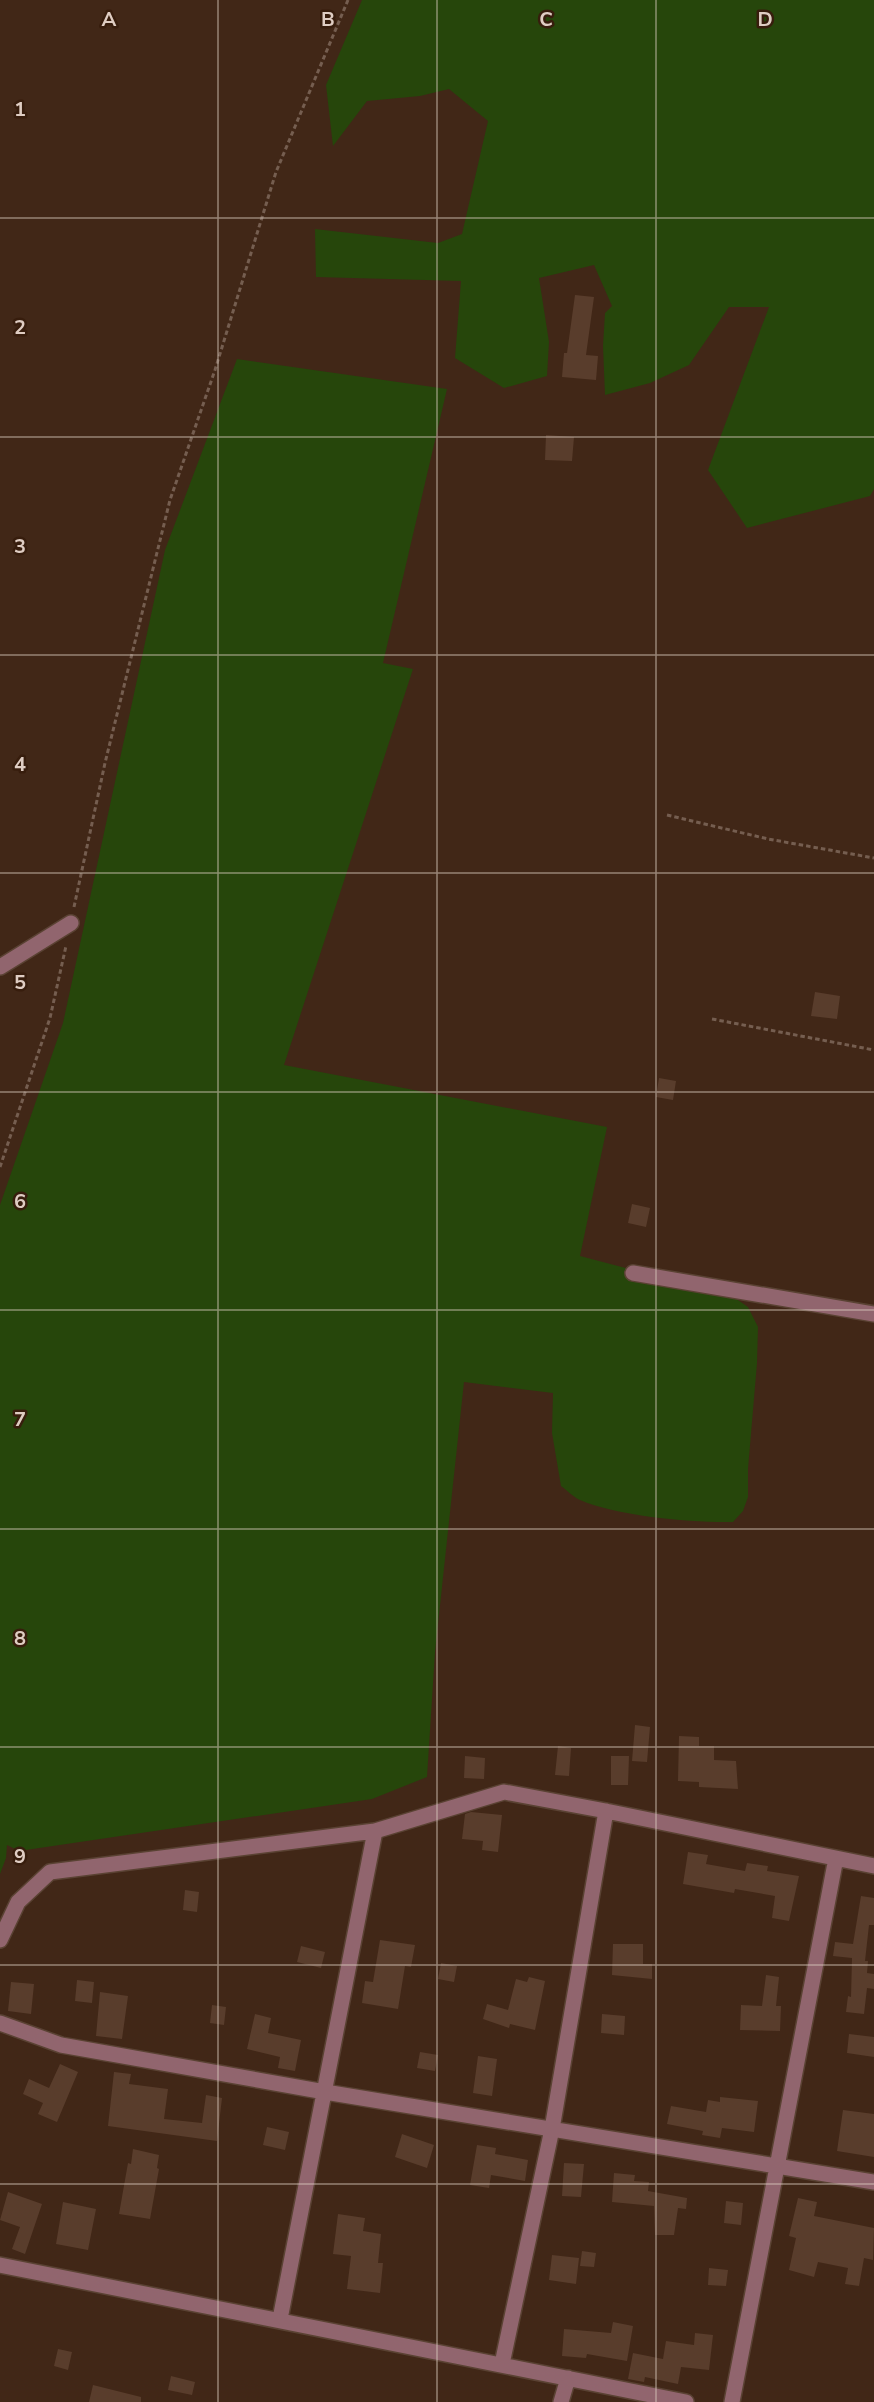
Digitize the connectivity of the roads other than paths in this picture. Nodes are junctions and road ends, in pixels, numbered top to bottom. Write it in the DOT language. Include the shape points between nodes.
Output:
graph roads {
  1 [pos="70,923"];
  2 [pos="0,967"];
  3 [pos="633,1273"];
  4 [pos="874,1314"];
  5 [pos="606,1810"];
  6 [pos="375,1831"];
  7 [pos="836,1858"];
  8 [pos="874,1866"];
  9 [pos="0,1940"];
  10 [pos="0,2023"];
  11 [pos="325,2092"];
  12 [pos="552,2129"];
  13 [pos="777,2165"];
  14 [pos="874,2182"];
  15 [pos="0,2265"];
  16 [pos="280,2319"];
  17 [pos="502,2364"];
  18 [pos="568,2378"];
  19 [pos="561,2402"];
  20 [pos="686,2402"];
  21 [pos="732,2402"];
  1 -- 2 [label="street"];
  3 -- 4 [label="street"];
  5 -- 6 [label="street" via="504,1792"];
  5 -- 7 [label="street"];
  5 -- 12 [label="street"];
  6 -- 9 [label="street" via="50,1872 18,1902"];
  6 -- 11 [label="street"];
  7 -- 8 [label="street"];
  7 -- 13 [label="street"];
  10 -- 11 [label="street" via="61,2045"];
  11 -- 12 [label="street"];
  11 -- 16 [label="street"];
  12 -- 13 [label="street"];
  12 -- 17 [label="street"];
  13 -- 14 [label="street"];
  13 -- 21 [label="street"];
  15 -- 16 [label="street"];
  16 -- 17 [label="street"];
  17 -- 18 [label="street"];
  18 -- 19 [label="street"];
  18 -- 20 [label="street"];
}
